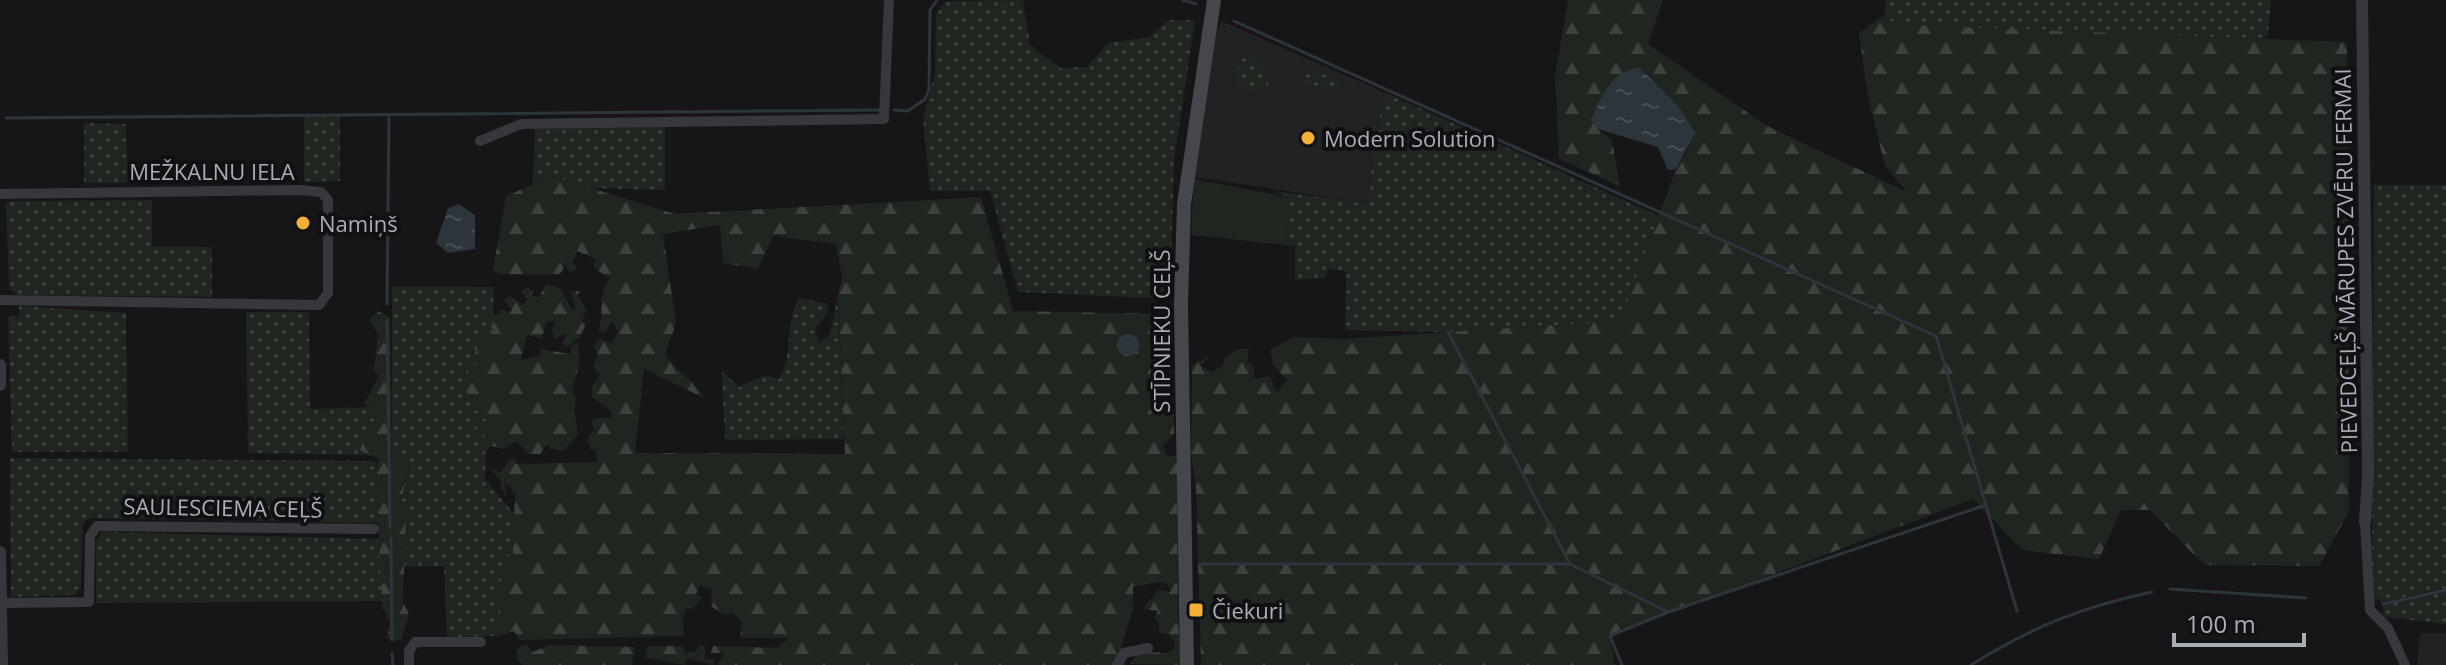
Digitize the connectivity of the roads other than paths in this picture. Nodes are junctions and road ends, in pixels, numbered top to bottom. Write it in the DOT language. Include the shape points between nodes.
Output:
graph roads {
  1 [pos="889,0"];
  2 [pos="1214,0"];
  3 [pos="2362,0"];
  4 [pos="480,141"];
  5 [pos="0,194"];
  6 [pos="0,300"];
  7 [pos="0,365"];
  8 [pos="0,385"];
  9 [pos="2365,522"];
  10 [pos="374,529"];
  11 [pos="0,552"];
  12 [pos="0,603"];
  13 [pos="481,642"];
  14 [pos="1148,648"];
  15 [pos="2,665"];
  16 [pos="409,665"];
  17 [pos="1117,665"];
  18 [pos="1187,665"];
  19 [pos="2405,665"];
  1 -- 4 [label="street" via="884,119 521,124"];
  2 -- 18 [label="main road, STĪPNIEKU CEĻŠ" via="1184,204"];
  3 -- 9 [label="street, PIEVEDCEĻŠ MĀRUPES ZVĒRU FERMAI"];
  5 -- 6 [label="street, MEŽKALNU IELA" via="321,192 328,200 328,293 319,305"];
  7 -- 8 [label="street"];
  9 -- 19 [label="street" via="2370,610 2388,628"];
  10 -- 12 [label="street, SAULESCIEMA CEĻŠ" via="97,526 90,536 89,602"];
  11 -- 12 [label="street"];
  12 -- 15 [label="street"];
  13 -- 16 [label="street" via="415,642"];
  14 -- 17 [label="street" via="1124,653"];
}
